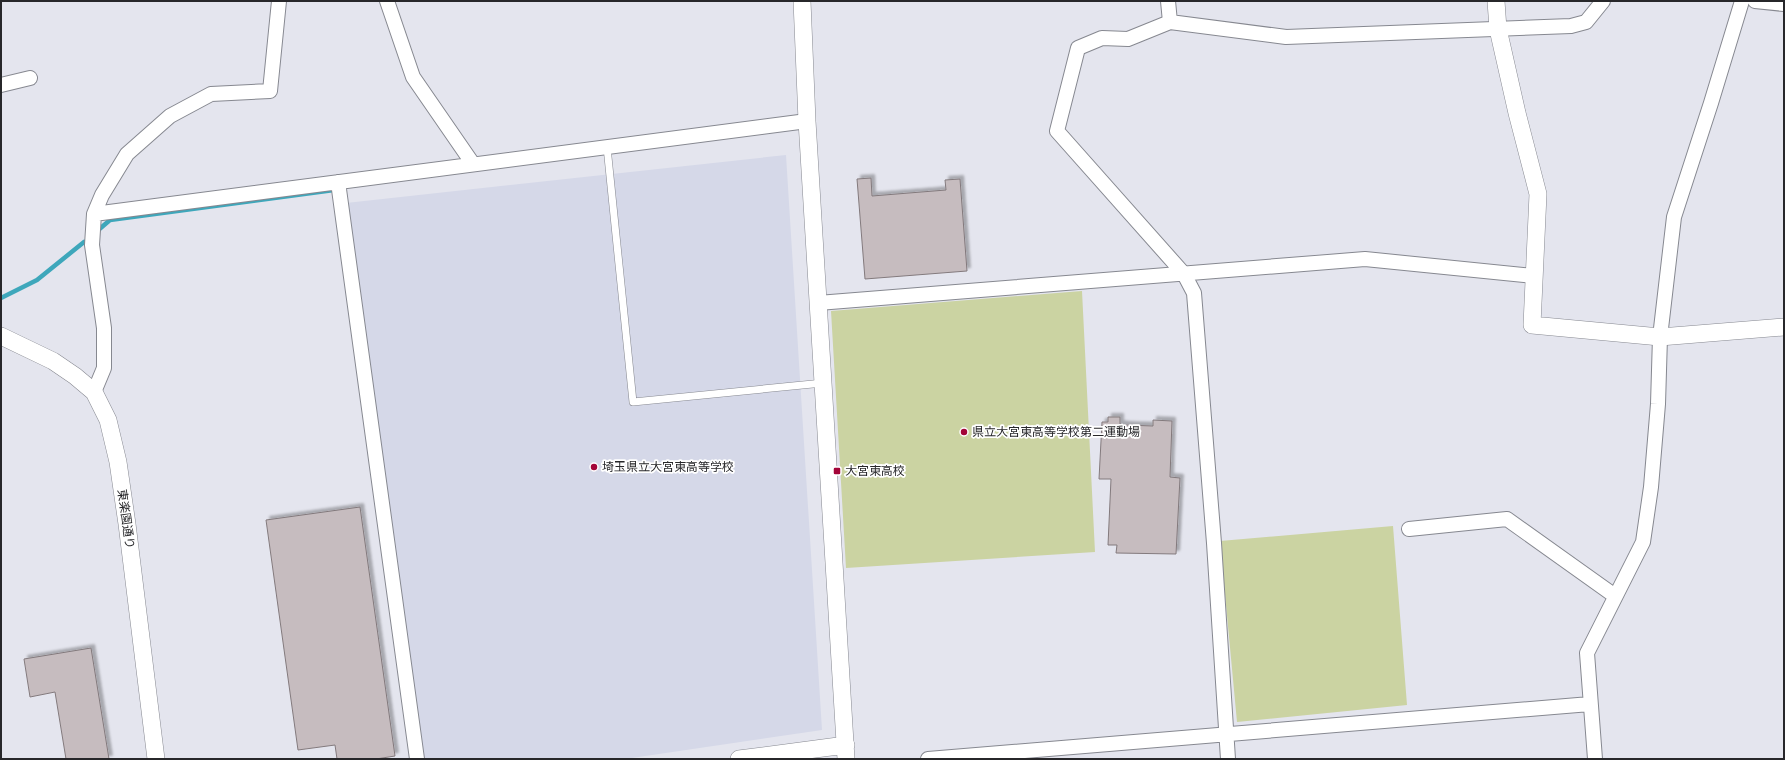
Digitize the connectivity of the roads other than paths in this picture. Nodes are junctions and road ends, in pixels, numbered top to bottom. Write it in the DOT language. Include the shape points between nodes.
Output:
graph roads {
  1 [pos="279,1"];
  2 [pos="386,1"];
  3 [pos="802,1"];
  4 [pos="1168,1"];
  5 [pos="1496,1"];
  6 [pos="1603,1"];
  7 [pos="1742,1"];
  8 [pos="1755,1"];
  9 [pos="1784,4"];
  10 [pos="1170,22"];
  11 [pos="1498,29"];
  12 [pos="30,78"];
  13 [pos="1,85"];
  14 [pos="807,121"];
  15 [pos="607,147"];
  16 [pos="473,164"];
  17 [pos="338,182"];
  18 [pos="94,214"];
  19 [pos="1184,274"];
  20 [pos="1534,276"];
  21 [pos="818,303"];
  22 [pos="1784,327"];
  23 [pos="1,336"];
  24 [pos="1660,337"];
  25 [pos="823,383"];
  26 [pos="94,392"];
  27 [pos="1409,529"];
  28 [pos="1615,596"];
  29 [pos="1590,704"];
  30 [pos="1226,735"];
  31 [pos="846,752"];
  32 [pos="156,759"];
  33 [pos="417,759"];
  34 [pos="739,759"];
  35 [pos="928,759"];
  36 [pos="1228,759"];
  37 [pos="1595,759"];
  1 -- 18 [label="street" via="270,91 211,94 170,116 127,154 102,195"];
  2 -- 16 [label="street" via="413,77"];
  3 -- 14 [label="street"];
  4 -- 10 [label="street"];
  5 -- 11 [label="street"];
  6 -- 11 [label="street" via="1586,22 1571,26"];
  7 -- 24 [label="street" via="1674,217"];
  8 -- 9 [label="street"];
  10 -- 11 [label="street" via="1286,37"];
  10 -- 19 [label="street" via="1128,39 1102,38 1078,48 1057,131"];
  11 -- 20 [label="street" via="1538,194"];
  12 -- 13 [label="street"];
  14 -- 15 [label="street"];
  14 -- 21 [label="street"];
  15 -- 16 [label="street"];
  15 -- 25 [label="lane" via="633,402"];
  16 -- 17 [label="street"];
  17 -- 18 [label="street"];
  17 -- 33 [label="street"];
  18 -- 26 [label="street" via="92,246 104,328 104,368"];
  19 -- 20 [label="street" via="1365,259"];
  19 -- 21 [label="street"];
  19 -- 30 [label="street" via="1194,293"];
  20 -- 24 [label="street" via="1532,325"];
  21 -- 25 [label="street"];
  22 -- 24 [label="street"];
  23 -- 26 [label="street, 東楽園通り" via="53,362"];
  24 -- 28 [label="street" via="1652,479 1643,542"];
  25 -- 31 [label="street"];
  26 -- 32 [label="street, 東楽園通り" via="108,420 118,462"];
  27 -- 28 [label="street" via="1507,519"];
  28 -- 29 [label="street" via="1587,653"];
  29 -- 30 [label="street"];
  29 -- 37 [label="street"];
  30 -- 35 [label="street"];
  30 -- 36 [label="street"];
  31 -- 34 [label="street"];
}
